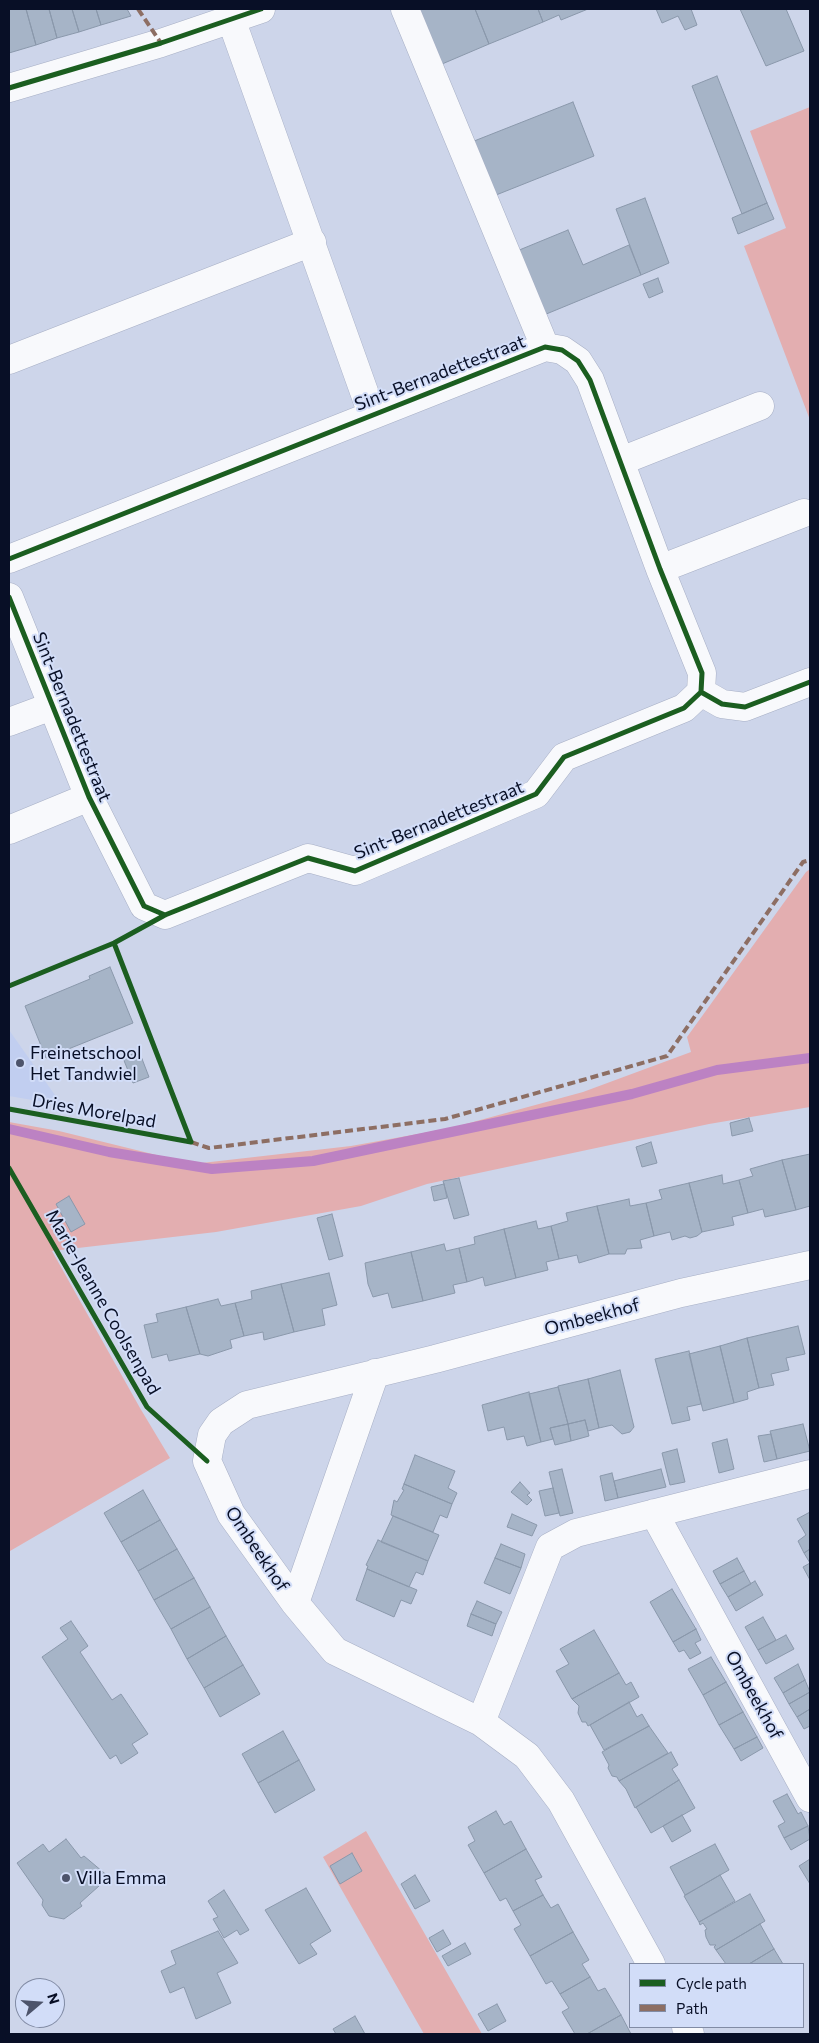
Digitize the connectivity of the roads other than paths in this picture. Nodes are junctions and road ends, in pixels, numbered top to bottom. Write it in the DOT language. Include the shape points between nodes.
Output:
graph roads {
  1 [pos="261,9"];
  2 [pos="405,9"];
  3 [pos="231,20"];
  4 [pos="9,88"];
  5 [pos="312,242"];
  6 [pos="544,347"];
  7 [pos="9,360"];
  8 [pos="760,406"];
  9 [pos="372,414"];
  10 [pos="621,461"];
  11 [pos="804,513"];
  12 [pos="9,559"];
  13 [pos="660,569"];
  14 [pos="9,597"];
  15 [pos="810,682"];
  16 [pos="701,692"];
  17 [pos="52,706"];
  18 [pos="9,722"];
  19 [pos="89,797"];
  20 [pos="9,830"];
  21 [pos="810,1265"];
  22 [pos="374,1373"];
  23 [pos="810,1474"];
  24 [pos="654,1513"];
  25 [pos="295,1603"];
  26 [pos="481,1722"];
  27 [pos="810,1798"];
  28 [pos="650,1963"];
  1 -- 3 [label="street"];
  2 -- 6 [label="street"];
  3 -- 4 [label="street"];
  3 -- 5 [label="street, Sint-Bernadettestraat"];
  5 -- 7 [label="street"];
  5 -- 9 [label="street, Sint-Bernadettestraat"];
  6 -- 9 [label="street, Sint-Bernadettestraat"];
  6 -- 10 [label="street, Sint-Bernadettestraat" via="562,350 578,361 590,380"];
  8 -- 10 [label="street"];
  9 -- 12 [label="street, Sint-Bernadettestraat"];
  10 -- 13 [label="street, Sint-Bernadettestraat"];
  11 -- 13 [label="street"];
  13 -- 16 [label="street, Sint-Bernadettestraat" via="702,674"];
  14 -- 17 [label="street, Sint-Bernadettestraat"];
  15 -- 16 [label="street" via="746,707 722,704"];
  16 -- 19 [label="street, Sint-Bernadettestraat" via="684,708 564,757 536,794 355,871 308,858 165,915 144,906"];
  17 -- 18 [label="street, Sint-Bernadettestraat"];
  17 -- 19 [label="street, Sint-Bernadettestraat"];
  19 -- 20 [label="street, Sint-Bernadettestraat"];
  21 -- 22 [label="street, Ombeekhof" via="681,1292"];
  22 -- 25 [label="street, Ombeekhof"];
  22 -- 25 [label="street, Ombeekhof" via="247,1405 221,1422 212,1435 207,1461 231,1514"];
  23 -- 24 [label="street"];
  24 -- 26 [label="street" via="576,1533 550,1547"];
  24 -- 27 [label="street, Ombeekhof"];
  25 -- 26 [label="street, Ombeekhof" via="335,1651"];
  26 -- 28 [label="street, Ombeekhof" via="527,1756 561,1801"];
}
